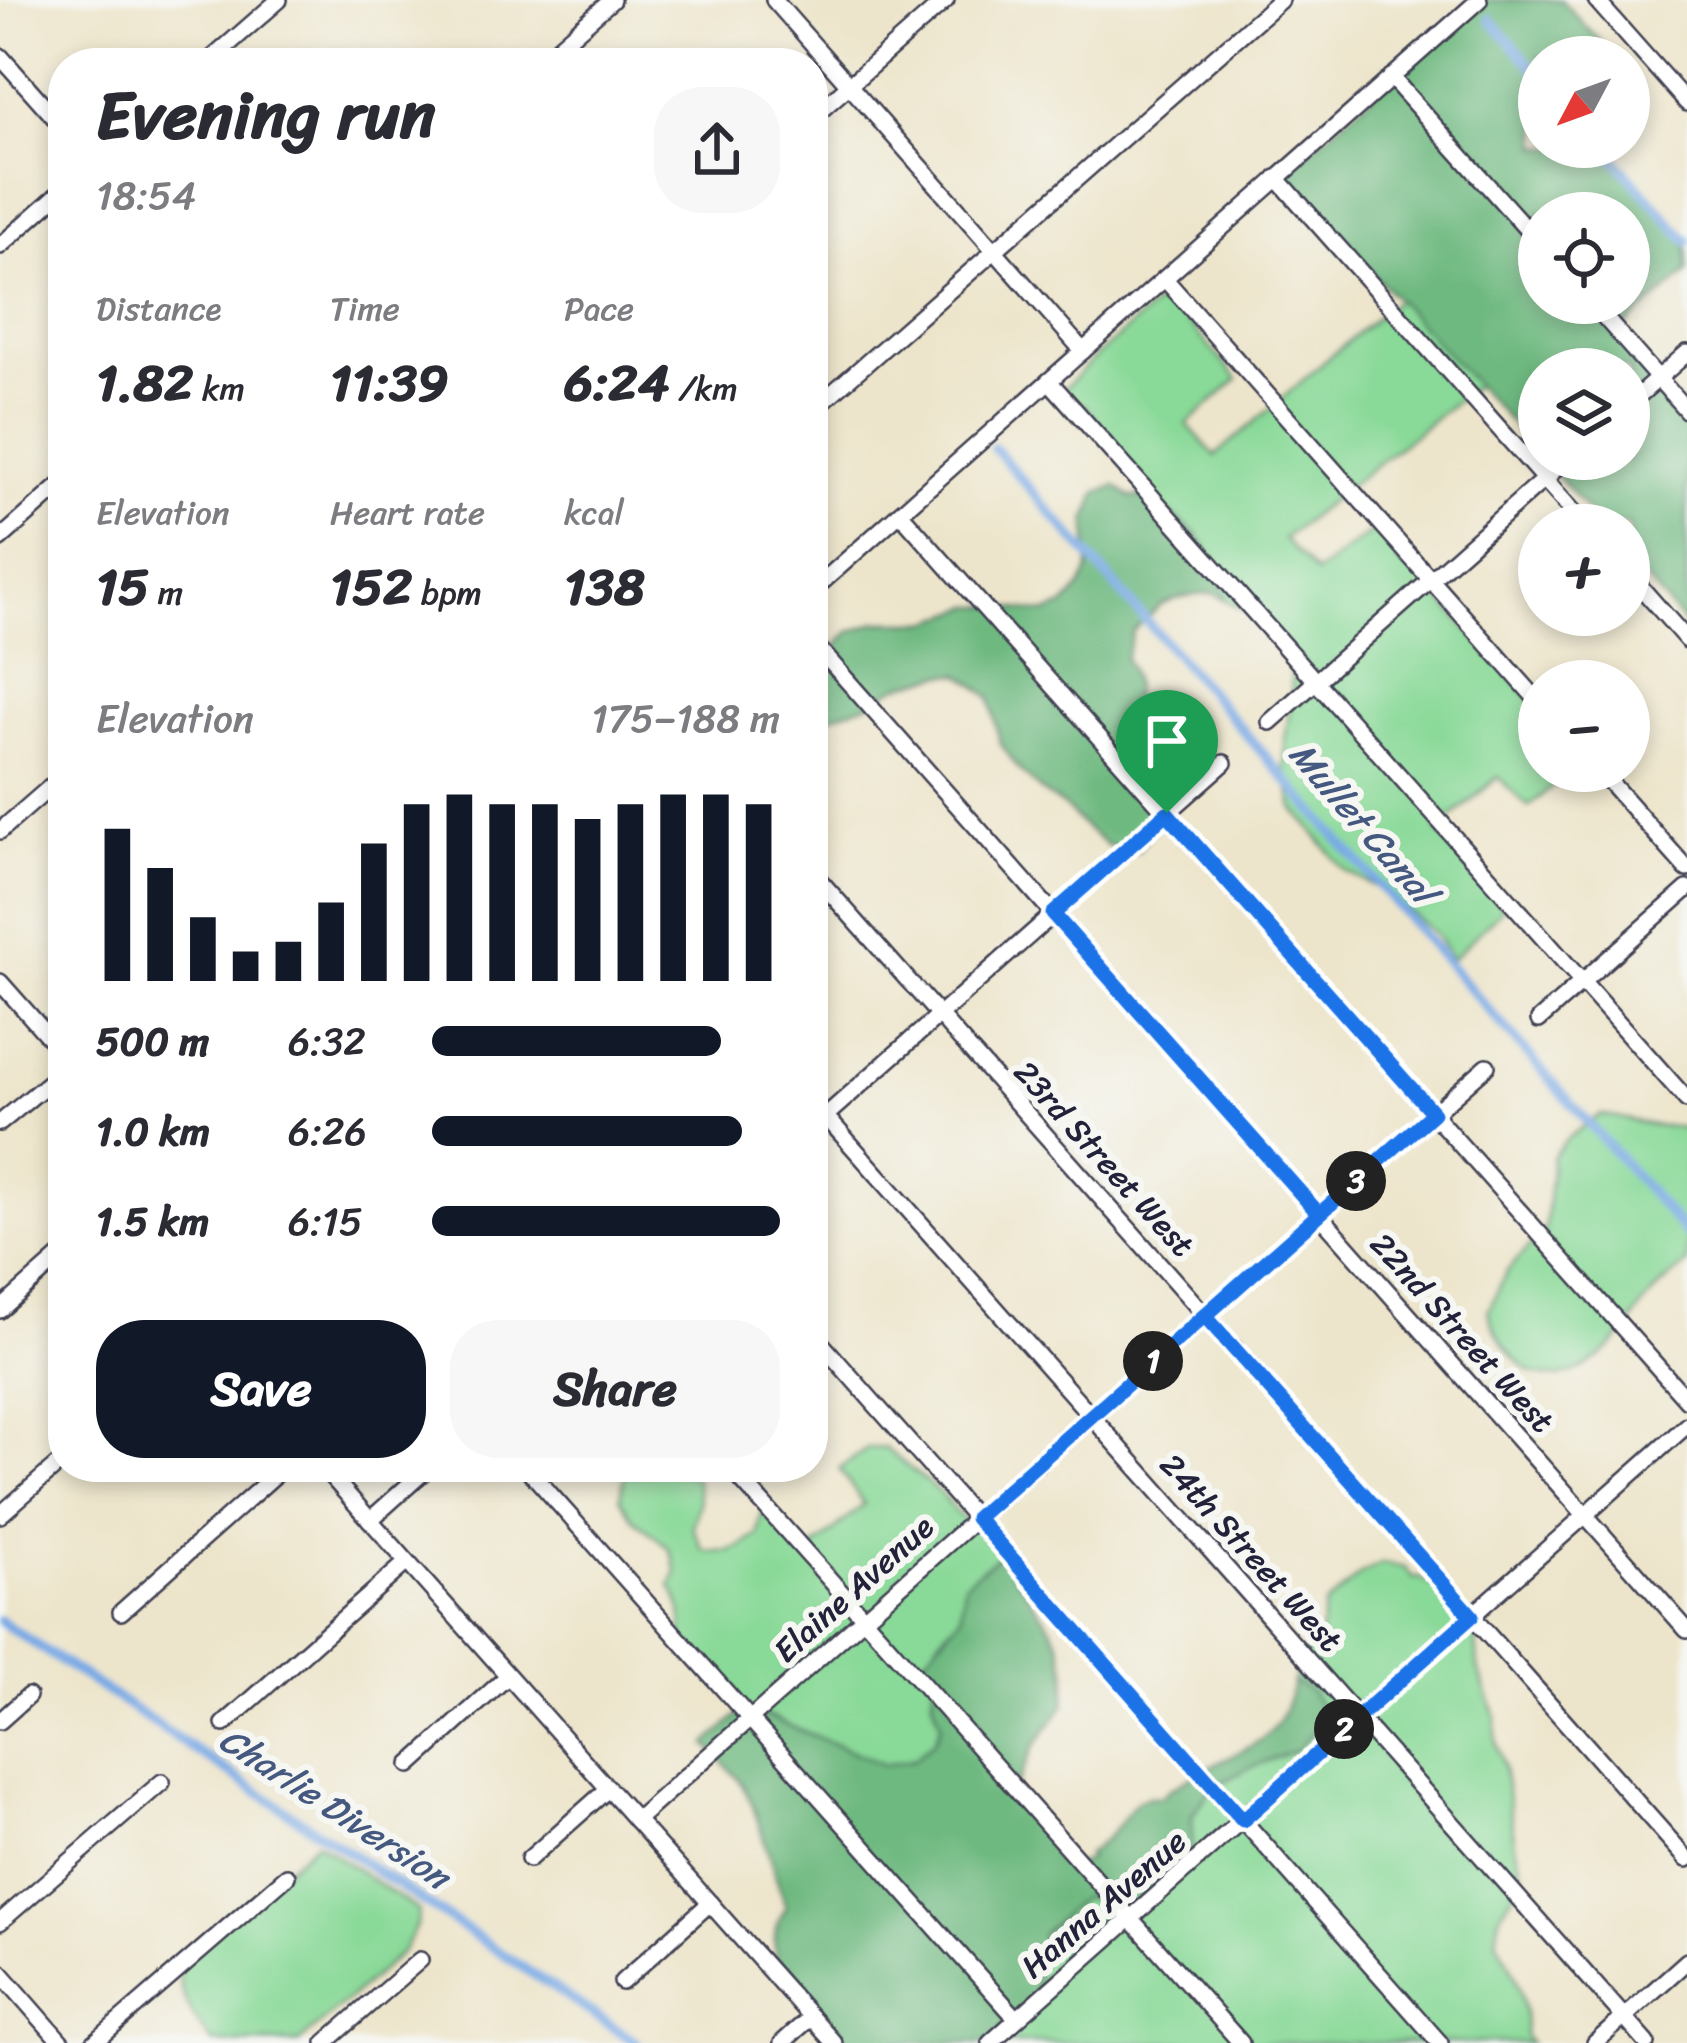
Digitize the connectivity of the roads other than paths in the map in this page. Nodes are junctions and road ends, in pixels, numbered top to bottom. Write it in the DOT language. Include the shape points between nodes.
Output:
graph roads {
  1 [pos="279,0"];
  2 [pos="611,0"];
  3 [pos="774,0"];
  4 [pos="946,0"];
  5 [pos="1280,0"];
  6 [pos="1479,0"];
  7 [pos="1596,0"];
  8 [pos="224,48"];
  9 [pos="557,48"];
  10 [pos="816,48"];
  11 [pos="0,56"];
  12 [pos="828,62"];
  13 [pos="1391,77"];
  14 [pos="849,86"];
  15 [pos="1687,103"];
  16 [pos="828,104"];
  17 [pos="48,110"];
  18 [pos="1277,178"];
  19 [pos="48,203"];
  20 [pos="1518,219"];
  21 [pos="0,246"];
  22 [pos="995,250"];
  23 [pos="1165,280"];
  24 [pos="1610,324"];
  25 [pos="1083,351"];
  26 [pos="1687,353"];
  27 [pos="1658,378"];
  28 [pos="1049,381"];
  29 [pos="1650,385"];
  30 [pos="828,397"];
  31 [pos="1687,411"];
  32 [pos="1518,450"];
  33 [pos="1543,480"];
  34 [pos="1545,480"];
  35 [pos="48,496"];
  36 [pos="1566,504"];
  37 [pos="900,513"];
  38 [pos="0,539"];
  39 [pos="828,577"];
  40 [pos="1430,580"];
  41 [pos="1650,598"];
  42 [pos="1687,640"];
  43 [pos="828,660"];
  44 [pos="1518,678"];
  45 [pos="1316,681"];
  46 [pos="1270,722"];
  47 [pos="1224,763"];
  48 [pos="48,789"];
  49 [pos="1619,792"];
  50 [pos="1167,813"];
  51 [pos="0,831"];
  52 [pos="1687,869"];
  53 [pos="1687,889"];
  54 [pos="828,890"];
  55 [pos="1053,914"];
  56 [pos="0,982"];
  57 [pos="1582,982"];
  58 [pos="939,1015"];
  59 [pos="1539,1020"];
  60 [pos="48,1036"];
  61 [pos="1487,1066"];
  62 [pos="48,1084"];
  63 [pos="1687,1100"];
  64 [pos="1433,1113"];
  65 [pos="828,1114"];
  66 [pos="0,1124"];
  67 [pos="828,1132"];
  68 [pos="1319,1214"];
  69 [pos="48,1267"];
  70 [pos="0,1310"];
  71 [pos="1205,1316"];
  72 [pos="828,1351"];
  73 [pos="1687,1400"];
  74 [pos="1091,1416"];
  75 [pos="1687,1425"];
  76 [pos="48,1473"];
  77 [pos="267,1482"];
  78 [pos="336,1482"];
  79 [pos="412,1482"];
  80 [pos="539,1482"];
  81 [pos="743,1482"];
  82 [pos="0,1515"];
  83 [pos="1585,1515"];
  84 [pos="976,1518"];
  85 [pos="370,1520"];
  86 [pos="407,1562"];
  87 [pos="121,1612"];
  88 [pos="1472,1616"];
  89 [pos="863,1618"];
  90 [pos="1687,1630"];
  91 [pos="508,1676"];
  92 [pos="28,1696"];
  93 [pos="1358,1717"];
  94 [pos="750,1719"];
  95 [pos="0,1721"];
  96 [pos="224,1724"];
  97 [pos="410,1765"];
  98 [pos="162,1781"];
  99 [pos="608,1789"];
  100 [pos="636,1820"];
  101 [pos="1243,1820"];
  102 [pos="529,1859"];
  103 [pos="1687,1859"];
  104 [pos="287,1876"];
  105 [pos="710,1903"];
  106 [pos="1131,1919"];
  107 [pos="0,1922"];
  108 [pos="420,1960"];
  109 [pos="1687,1961"];
  110 [pos="0,1972"];
  111 [pos="622,1982"];
  112 [pos="811,2017"];
  113 [pos="1624,2018"];
  114 [pos="1016,2019"];
  115 [pos="1231,2040"];
  116 [pos="62,2043"];
  117 [pos="94,2043"];
  118 [pos="326,2043"];
  119 [pos="782,2043"];
  120 [pos="834,2043"];
  121 [pos="990,2043"];
  122 [pos="1440,2043"];
  123 [pos="1595,2043"];
  124 [pos="1647,2043"];
  1 -- 8 [label="street"];
  2 -- 9 [label="street"];
  3 -- 10 [label="street"];
  4 -- 14 [label="street"];
  5 -- 22 [label="street"];
  6 -- 13 [label="street"];
  7 -- 15 [label="street"];
  11 -- 17 [label="street"];
  12 -- 14 [label="street"];
  13 -- 18 [label="street"];
  13 -- 20 [label="street"];
  14 -- 16 [label="street"];
  14 -- 22 [label="street"];
  18 -- 23 [label="street"];
  18 -- 32 [label="street"];
  19 -- 21 [label="street"];
  22 -- 25 [label="street"];
  22 -- 30 [label="street"];
  23 -- 25 [label="street"];
  23 -- 40 [label="street"];
  24 -- 27 [label="street"];
  25 -- 28 [label="street"];
  26 -- 27 [label="street"];
  27 -- 29 [label="street"];
  27 -- 31 [label="street"];
  28 -- 37 [label="street"];
  28 -- 45 [label="street"];
  33 -- 40 [label="street"];
  34 -- 36 [label="street"];
  35 -- 38 [label="street"];
  37 -- 39 [label="street"];
  37 -- 50 [label="street"];
  40 -- 44 [label="street"];
  40 -- 45 [label="street"];
  41 -- 42 [label="street"];
  43 -- 55 [label="street, 22nd Street West"];
  45 -- 46 [label="street"];
  45 -- 57 [label="street"];
  47 -- 50 [label="street"];
  48 -- 51 [label="street"];
  49 -- 52 [label="street"];
  50 -- 55 [label="street"];
  50 -- 64 [label="street"];
  53 -- 57 [label="street"];
  54 -- 58 [label="street, 23rd Street West"];
  55 -- 58 [label="street"];
  55 -- 68 [label="street, 22nd Street West"];
  56 -- 60 [label="street"];
  57 -- 59 [label="street"];
  57 -- 63 [label="street"];
  58 -- 65 [label="street"];
  58 -- 71 [label="street, 23rd Street West"];
  61 -- 64 [label="street, Elaine Avenue"];
  62 -- 66 [label="street"];
  64 -- 68 [label="street, Elaine Avenue"];
  64 -- 73 [label="street"];
  67 -- 74 [label="street, 24th Street West"];
  68 -- 71 [label="street, Elaine Avenue"];
  68 -- 83 [label="street, 22nd Street West"];
  69 -- 70 [label="street"];
  71 -- 74 [label="street, Elaine Avenue"];
  71 -- 88 [label="street, 23rd Street West"];
  72 -- 84 [label="street"];
  74 -- 84 [label="street, Elaine Avenue"];
  74 -- 93 [label="street, 24th Street West"];
  75 -- 83 [label="street, Hanna Avenue"];
  76 -- 82 [label="street"];
  77 -- 87 [label="street"];
  78 -- 85 [label="street"];
  79 -- 85 [label="street"];
  80 -- 94 [label="street"];
  81 -- 89 [label="street"];
  83 -- 88 [label="street, Hanna Avenue"];
  83 -- 90 [label="street, 22nd Street West"];
  84 -- 89 [label="street, Elaine Avenue"];
  84 -- 101 [label="street"];
  85 -- 86 [label="street"];
  86 -- 91 [label="street"];
  86 -- 96 [label="street"];
  88 -- 93 [label="street, Hanna Avenue"];
  88 -- 103 [label="street, 23rd Street West"];
  89 -- 94 [label="street, Elaine Avenue"];
  89 -- 106 [label="street"];
  91 -- 97 [label="street"];
  91 -- 99 [label="street"];
  92 -- 95 [label="street"];
  93 -- 101 [label="street, Hanna Avenue"];
  93 -- 113 [label="street, 24th Street West"];
  94 -- 100 [label="street, Elaine Avenue"];
  94 -- 114 [label="street"];
  98 -- 107 [label="street"];
  99 -- 100 [label="street"];
  99 -- 102 [label="street"];
  100 -- 105 [label="street"];
  101 -- 106 [label="street, Hanna Avenue"];
  101 -- 122 [label="street"];
  104 -- 117 [label="street"];
  105 -- 111 [label="street"];
  105 -- 112 [label="street"];
  106 -- 114 [label="street, Hanna Avenue"];
  106 -- 115 [label="street"];
  108 -- 118 [label="street"];
  109 -- 113 [label="street"];
  110 -- 116 [label="street"];
  112 -- 119 [label="street"];
  112 -- 120 [label="street"];
  113 -- 123 [label="street"];
  113 -- 124 [label="street, 24th Street West"];
  114 -- 121 [label="street, Hanna Avenue"];
}
